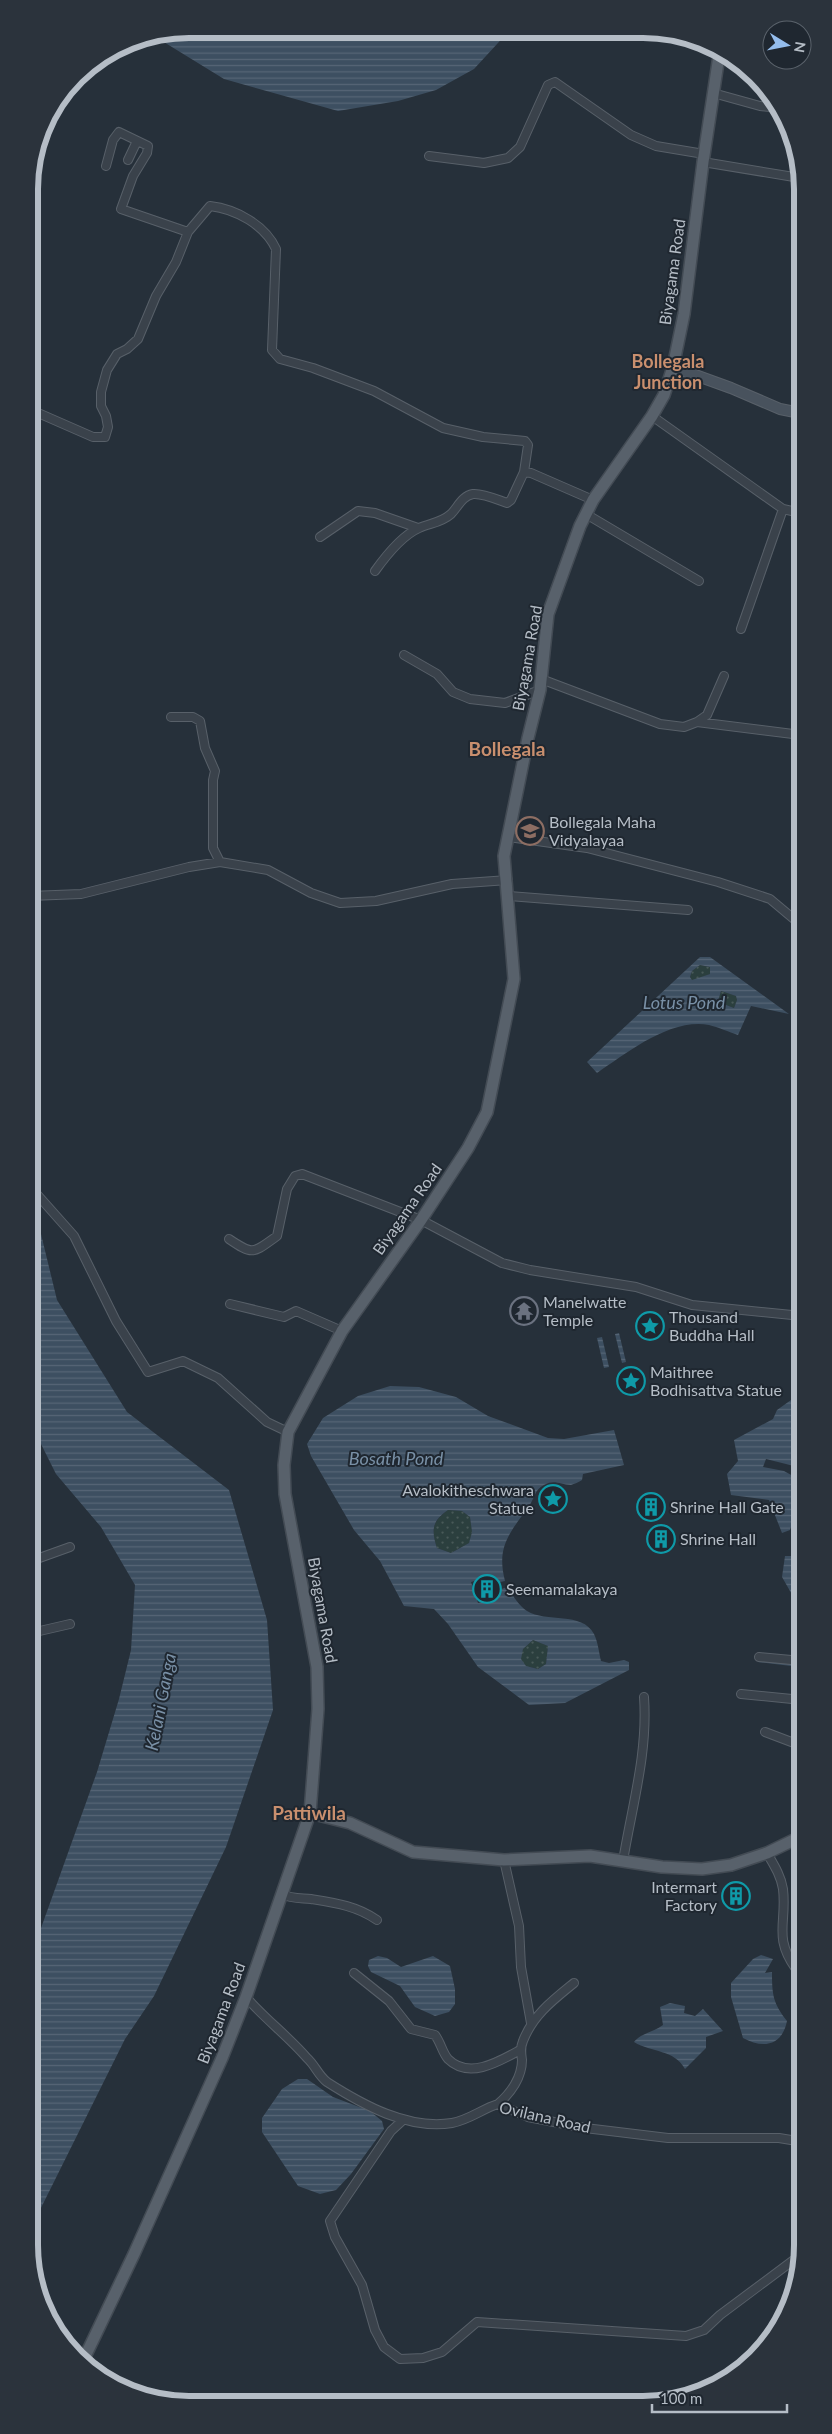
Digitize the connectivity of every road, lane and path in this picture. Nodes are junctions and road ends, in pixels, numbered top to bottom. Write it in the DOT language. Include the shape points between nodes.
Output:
graph roads {
  1 [pos="719,58"];
  2 [pos="713,93"];
  3 [pos="770,107"];
  4 [pos="138,141"];
  5 [pos="429,156"];
  6 [pos="703,158"];
  7 [pos="128,160"];
  8 [pos="106,166"];
  9 [pos="794,177"];
  10 [pos="188,232"];
  11 [pos="673,367"];
  12 [pos="794,412"];
  13 [pos="38,413"];
  14 [pos="652,416"];
  15 [pos="524,472"];
  16 [pos="593,500"];
  17 [pos="783,509"];
  18 [pos="794,511"];
  19 [pos="586,514"];
  20 [pos="418,528"];
  21 [pos="320,537"];
  22 [pos="375,571"];
  23 [pos="699,581"];
  24 [pos="740,629"];
  25 [pos="404,656"];
  26 [pos="724,676"];
  27 [pos="541,685"];
  28 [pos="171,717"];
  29 [pos="697,722"];
  30 [pos="794,734"];
  31 [pos="508,837"];
  32 [pos="220,862"];
  33 [pos="508,880"];
  34 [pos="38,896"];
  35 [pos="509,896"];
  36 [pos="688,910"];
  37 [pos="794,919"];
  38 [pos="38,1196"];
  39 [pos="421,1220"];
  40 [pos="229,1239"];
  41 [pos="230,1304"];
  42 [pos="794,1315"];
  43 [pos="342,1331"];
  44 [pos="288,1432"];
  45 [pos="70,1547"];
  46 [pos="38,1558"];
  47 [pos="70,1624"];
  48 [pos="38,1631"];
  49 [pos="758,1657"];
  50 [pos="794,1660"];
  51 [pos="742,1694"];
  52 [pos="644,1697"];
  53 [pos="794,1699"];
  54 [pos="765,1732"];
  55 [pos="794,1743"];
  56 [pos="310,1813"];
  57 [pos="794,1840"];
  58 [pos="767,1853"];
  59 [pos="504,1860"];
  60 [pos="623,1861"];
  61 [pos="281,1894"];
  62 [pos="378,1920"];
  63 [pos="794,1966"];
  64 [pos="354,1973"];
  65 [pos="574,1983"];
  66 [pos="246,1997"];
  67 [pos="531,2023"];
  68 [pos="520,2050"];
  69 [pos="498,2104"];
  70 [pos="402,2120"];
  71 [pos="794,2140"];
  72 [pos="793,2260"];
  73 [pos="86,2355"];
  1 -- 2 [label="main road, Biyagama Road"];
  2 -- 3 [label="street"];
  2 -- 6 [label="main road, Biyagama Road"];
  4 -- 7 [label="street"];
  4 -- 8 [label="street" via="119,132 113,140"];
  4 -- 10 [label="street" via="148,146 147,152 133,176 121,209"];
  5 -- 6 [label="street" via="484,163 508,158 520,146 548,85 555,82 631,135 656,146"];
  6 -- 9 [label="street"];
  6 -- 11 [label="main road, Biyagama Road" via="684,314"];
  10 -- 13 [label="street" via="138,339 117,354 107,370 101,392 101,406 108,427 105,437 93,437"];
  10 -- 15 [label="street" via="210,206 236,211 271,238 276,249 272,350 280,359 374,391 443,428 483,437 525,441 528,445"];
  11 -- 12 [label="street"];
  11 -- 14 [label="main road, Biyagama Road" via="664,395"];
  14 -- 16 [label="main road, Biyagama Road"];
  14 -- 17 [label="street"];
  15 -- 16 [label="street"];
  15 -- 20 [label="street" via="507,503 474,494 464,498 450,515 433,525"];
  16 -- 19 [label="main road, Biyagama Road"];
  17 -- 18 [label="street"];
  17 -- 24 [label="street"];
  19 -- 23 [label="street"];
  19 -- 27 [label="main road, Biyagama Road" via="548,614"];
  20 -- 21 [label="street" via="358,511"];
  20 -- 22 [label="street" via="388,553"];
  25 -- 27 [label="street" via="437,674 454,692 470,699 505,702"];
  26 -- 29 [label="street" via="707,715"];
  27 -- 29 [label="street" via="660,724 684,727"];
  27 -- 31 [label="main road, Biyagama Road"];
  28 -- 32 [label="street" via="193,717 200,721 205,748 215,771 213,848"];
  29 -- 30 [label="street"];
  31 -- 33 [label="main road, Biyagama Road" via="504,856"];
  31 -- 37 [label="street" via="587,848 718,882 770,899"];
  32 -- 33 [label="street" via="268,870 311,893 340,903 376,901 452,884"];
  32 -- 34 [label="street" via="81,894"];
  33 -- 35 [label="main road, Biyagama Road"];
  35 -- 36 [label="street"];
  35 -- 39 [label="main road, Biyagama Road" via="514,979 487,1112 468,1148"];
  38 -- 44 [label="street" via="74,1236 116,1320 148,1372 182,1361 218,1378 267,1422"];
  39 -- 40 [label="street" via="302,1174 295,1176 287,1189 277,1236 257,1250 246,1250"];
  39 -- 42 [label="street" via="511,1266 636,1287 692,1305"];
  39 -- 43 [label="main road, Biyagama Road"];
  41 -- 43 [label="street" via="284,1317 296,1311"];
  43 -- 44 [label="main road, Biyagama Road"];
  44 -- 56 [label="main road, Biyagama Road" via="285,1494 317,1667 318,1709"];
  45 -- 46 [label="street"];
  47 -- 48 [label="street"];
  49 -- 50 [label="street"];
  51 -- 53 [label="street"];
  52 -- 60 [label="street" via="643,1756"];
  54 -- 55 [label="street"];
  56 -- 59 [label="main road" via="350,1823 413,1852"];
  56 -- 61 [label="main road, Biyagama Road"];
  57 -- 58 [label="main road"];
  58 -- 60 [label="main road" via="732,1866 702,1869"];
  58 -- 63 [label="street" via="780,1877 783,1890 782,1941 786,1956"];
  59 -- 60 [label="main road" via="575,1856"];
  59 -- 67 [label="street" via="519,1926 520,1967"];
  61 -- 62 [label="street" via="292,1899 350,1906"];
  61 -- 66 [label="main road, Biyagama Road"];
  64 -- 68 [label="street" via="389,2001 411,2029 435,2035 450,2060 472,2068 488,2067"];
  65 -- 67 [label="street" via="540,2011"];
  66 -- 70 [label="street, Ovilana Road" via="307,2057 327,2082"];
  66 -- 73 [label="main road, Biyagama Road" via="222,2058"];
  67 -- 68 [label="street"];
  68 -- 69 [label="street" via="519,2075 514,2087"];
  69 -- 70 [label="street, Ovilana Road" via="453,2123"];
  69 -- 71 [label="street, Ovilana Road" via="528,2117 585,2128 668,2138"];
  70 -- 72 [label="street" via="391,2131 330,2221 335,2237 362,2285 375,2330 384,2347 400,2359 423,2358 442,2352 477,2322 686,2336 704,2330"];
}
